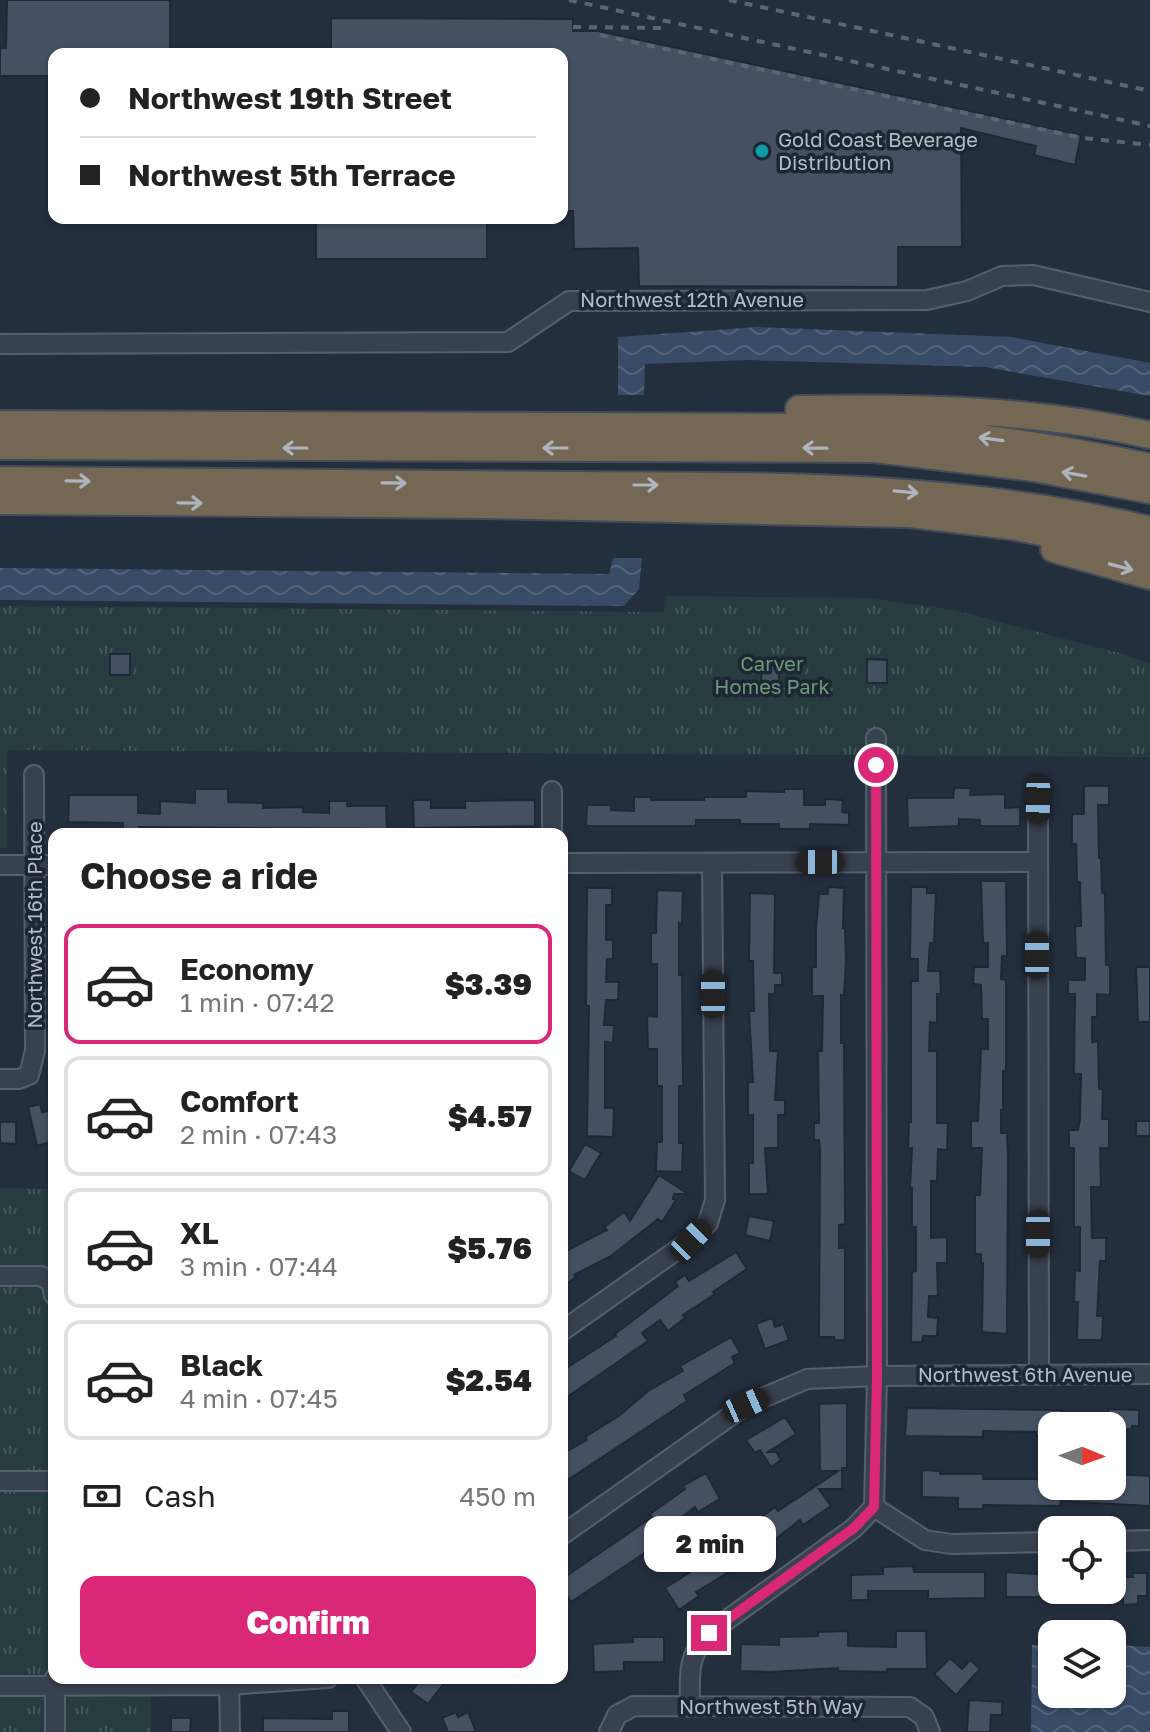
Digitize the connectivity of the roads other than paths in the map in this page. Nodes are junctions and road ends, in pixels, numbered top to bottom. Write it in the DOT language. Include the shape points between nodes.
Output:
graph roads {
  1 [pos="1150,302"];
  2 [pos="0,344"];
  3 [pos="0,424"];
  4 [pos="669,426"];
  5 [pos="1150,435"];
  6 [pos="0,446"];
  7 [pos="1150,467"];
  8 [pos="0,480"];
  9 [pos="1150,490"];
  10 [pos="0,501"];
  11 [pos="910,514"];
  12 [pos="1150,530"];
  13 [pos="1150,553"];
  14 [pos="1150,576"];
  15 [pos="876,738"];
  16 [pos="34,775"];
  17 [pos="552,791"];
  18 [pos="1038,800"];
  19 [pos="552,828"];
  20 [pos="875,862"];
  21 [pos="1037,862"];
  22 [pos="568,863"];
  23 [pos="712,863"];
  24 [pos="0,865"];
  25 [pos="35,865"];
  26 [pos="48,865"];
  27 [pos="0,1079"];
  28 [pos="0,1276"];
  29 [pos="48,1283"];
  30 [pos="568,1327"];
  31 [pos="1150,1374"];
  32 [pos="1039,1375"];
  33 [pos="877,1376"];
  34 [pos="0,1481"];
  35 [pos="48,1481"];
  36 [pos="874,1507"];
  37 [pos="568,1531"];
  38 [pos="1150,1540"];
  39 [pos="1126,1541"];
  40 [pos="1038,1542"];
  41 [pos="48,1683"];
  42 [pos="55,1684"];
  43 [pos="229,1684"];
  44 [pos="369,1684"];
  45 [pos="0,1686"];
  46 [pos="690,1707"];
  47 [pos="613,1723"];
  48 [pos="927,1725"];
  49 [pos="55,1732"];
  50 [pos="230,1732"];
  51 [pos="401,1732"];
  1 -- 2 [label="street, Northwest 12th Avenue" via="1033,275 1002,276 927,300 569,301 508,342"];
  3 -- 4 [label="highway"];
  4 -- 5 [label="highway" via="772,409 928,409 1051,419"];
  7 -- 4 [label="highway, one-way" via="1021,443 903,429"];
  9 -- 6 [label="highway, one-way" via="1034,468 875,449"];
  8 -- 12 [label="highway, one-way" via="835,488 988,501"];
  10 -- 11 [label="highway, one-way"];
  11 -- 13 [label="highway" via="1011,526"];
  11 -- 14 [label="highway, one-way"];
  15 -- 20 [label="street"];
  16 -- 25 [label="street, Northwest 16th Place"];
  17 -- 19 [label="street"];
  18 -- 21 [label="street"];
  20 -- 21 [label="street"];
  20 -- 23 [label="street"];
  20 -- 33 [label="street"];
  21 -- 32 [label="street"];
  22 -- 23 [label="street"];
  23 -- 30 [label="street" via="715,1200 708,1223"];
  24 -- 25 [label="street"];
  25 -- 26 [label="street"];
  25 -- 27 [label="street, Northwest 16th Place" via="35,1051 29,1075"];
  28 -- 29 [label="street" via="41,1276"];
  31 -- 32 [label="street, Northwest 6th Avenue"];
  32 -- 33 [label="street, Northwest 6th Avenue"];
  33 -- 36 [label="street"];
  33 -- 37 [label="street, Northwest 6th Avenue" via="807,1379 746,1405"];
  34 -- 35 [label="street"];
  36 -- 40 [label="street" via="925,1540"];
  36 -- 46 [label="street" via="854,1528 698,1644 691,1659"];
  38 -- 39 [label="street"];
  41 -- 45 [label="street"];
  42 -- 49 [label="street"];
  43 -- 50 [label="street"];
  44 -- 51 [label="street"];
  46 -- 47 [label="street, Northwest 5th Way" via="634,1706"];
  46 -- 48 [label="street, Northwest 5th Way" via="910,1707"];
}
